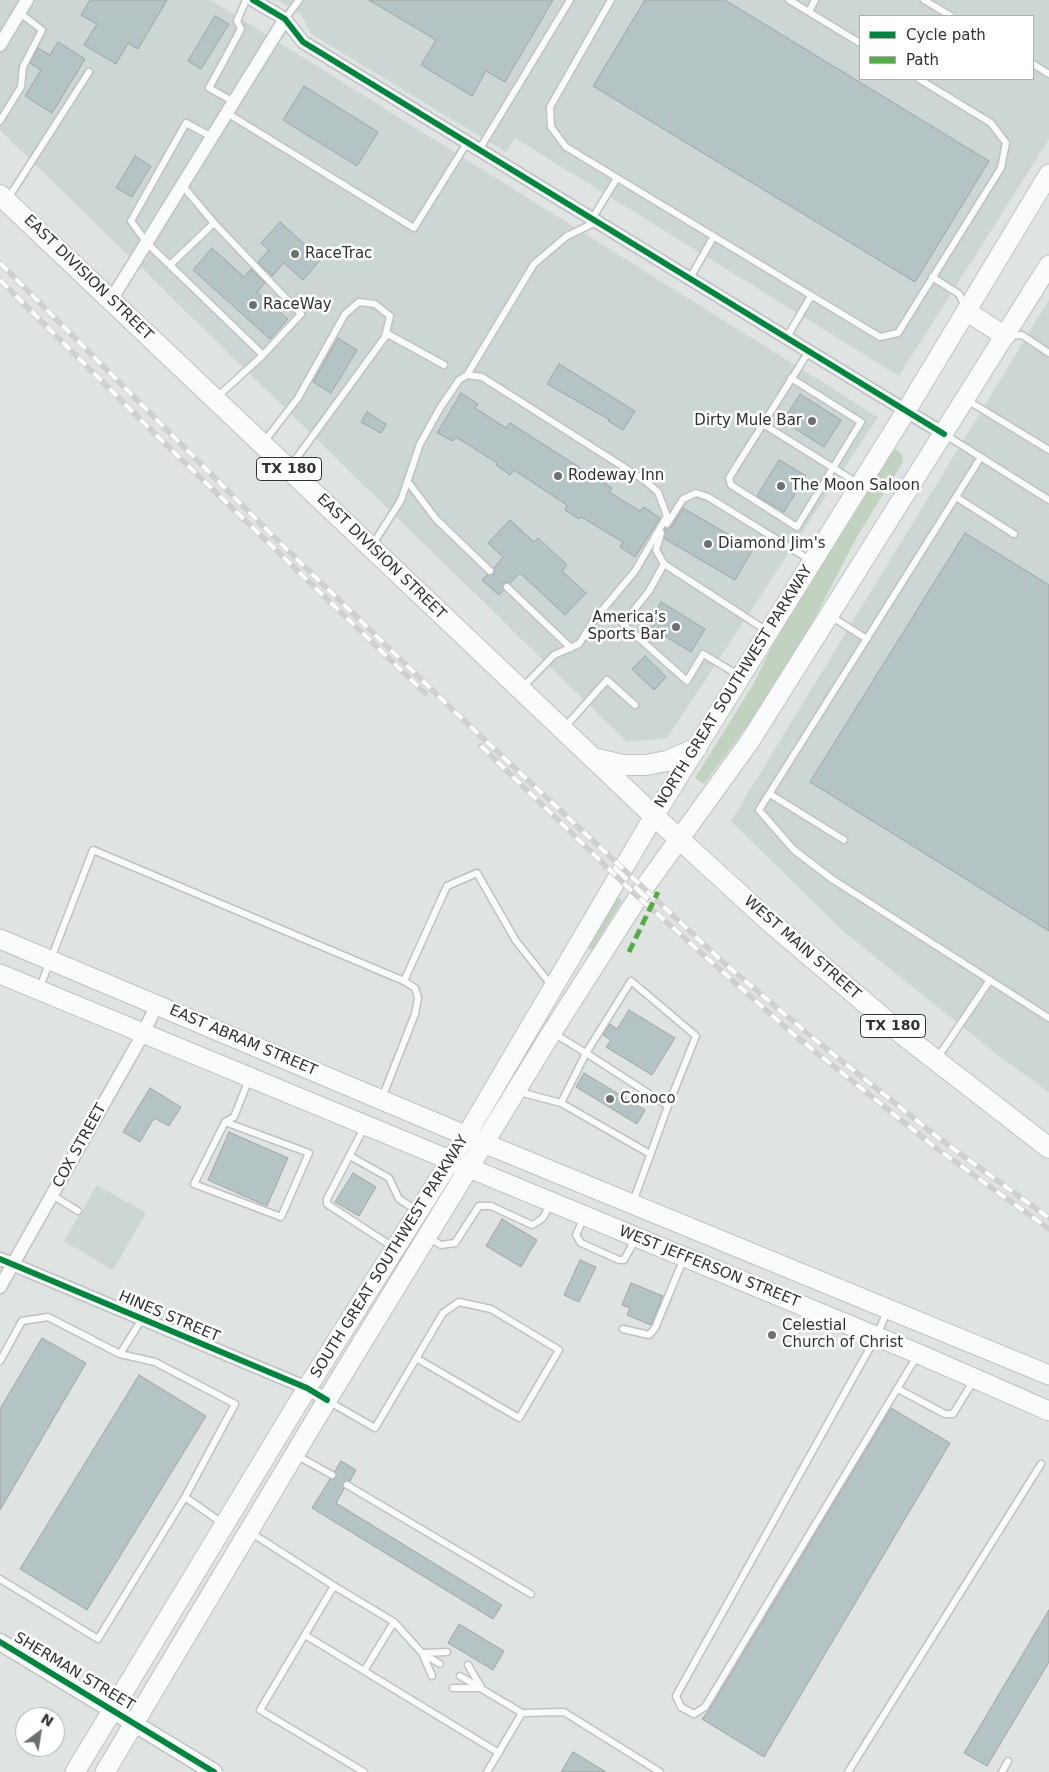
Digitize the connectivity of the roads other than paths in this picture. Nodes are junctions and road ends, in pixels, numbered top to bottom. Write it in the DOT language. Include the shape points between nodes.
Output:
graph roads {
  1 [pos="27,0"];
  2 [pos="246,0"];
  3 [pos="253,0"];
  4 [pos="298,0"];
  5 [pos="570,0"];
  6 [pos="611,0"];
  7 [pos="789,0"];
  8 [pos="816,0"];
  9 [pos="924,0"];
  10 [pos="809,12"];
  11 [pos="20,13"];
  12 [pos="950,15"];
  13 [pos="285,19"];
  14 [pos="859,42"];
  15 [pos="0,45"];
  16 [pos="1034,65"];
  17 [pos="89,72"];
  18 [pos="1049,74"];
  19 [pos="921,80"];
  20 [pos="230,108"];
  21 [pos="0,121"];
  22 [pos="212,137"];
  23 [pos="467,142"];
  24 [pos="479,150"];
  25 [pos="1049,174"];
  26 [pos="617,178"];
  27 [pos="182,185"];
  28 [pos="3,198"];
  29 [pos="594,220"];
  30 [pos="214,223"];
  31 [pos="714,236"];
  32 [pos="147,243"];
  33 [pos="170,265"];
  34 [pos="1049,265"];
  35 [pos="690,278"];
  36 [pos="932,278"];
  37 [pos="812,296"];
  38 [pos="111,300"];
  39 [pos="966,311"];
  40 [pos="386,333"];
  41 [pos="1005,336"];
  42 [pos="787,337"];
  43 [pos="809,350"];
  44 [pos="1049,353"];
  45 [pos="262,356"];
  46 [pos="444,365"];
  47 [pos="467,376"];
  48 [pos="791,378"];
  49 [pos="215,399"];
  50 [pos="966,400"];
  51 [pos="906,412"];
  52 [pos="763,424"];
  53 [pos="944,434"];
  54 [pos="263,444"];
  55 [pos="1049,450"];
  56 [pos="980,457"];
  57 [pos="833,468"];
  58 [pos="289,469"];
  59 [pos="408,482"];
  60 [pos="860,485"];
  61 [pos="956,497"];
  62 [pos="1049,500"];
  63 [pos="1014,534"];
  64 [pos="371,547"];
  65 [pos="812,561"];
  66 [pos="664,564"];
  67 [pos="490,571"];
  68 [pos="507,587"];
  69 [pos="828,615"];
  70 [pos="768,632"];
  71 [pos="867,639"];
  72 [pos="571,648"];
  73 [pos="741,677"];
  74 [pos="521,690"];
  75 [pos="635,705"];
  76 [pos="563,729"];
  77 [pos="697,748"];
  78 [pos="593,758"];
  79 [pos="770,794"];
  80 [pos="654,816"];
  81 [pos="679,838"];
  82 [pos="844,840"];
  83 [pos="0,939"];
  84 [pos="50,959"];
  85 [pos="0,974"];
  86 [pos="990,980"];
  87 [pos="404,981"];
  88 [pos="552,987"];
  89 [pos="39,991"];
  90 [pos="157,1004"];
  91 [pos="1049,1018"];
  92 [pos="552,1032"];
  93 [pos="143,1034"];
  94 [pos="586,1054"];
  95 [pos="936,1060"];
  96 [pos="249,1078"];
  97 [pos="517,1091"];
  98 [pos="382,1100"];
  99 [pos="561,1102"];
  100 [pos="668,1106"];
  101 [pos="225,1122"];
  102 [pos="365,1125"];
  103 [pos="466,1136"];
  104 [pos="486,1144"];
  105 [pos="1049,1148"];
  106 [pos="650,1154"];
  107 [pos="350,1156"];
  108 [pos="450,1160"];
  109 [pos="470,1168"];
  110 [pos="52,1195"];
  111 [pos="552,1202"];
  112 [pos="632,1203"];
  113 [pos="78,1211"];
  114 [pos="417,1211"];
  115 [pos="660,1214"];
  116 [pos="584,1216"];
  117 [pos="427,1237"];
  118 [pos="642,1239"];
  119 [pos="394,1248"];
  120 [pos="685,1257"];
  121 [pos="0,1259"];
  122 [pos="13,1265"];
  123 [pos="0,1287"];
  124 [pos="859,1296"];
  125 [pos="888,1308"];
  126 [pos="142,1319"];
  127 [pos="848,1324"];
  128 [pos="622,1328"];
  129 [pos="876,1337"];
  130 [pos="120,1354"];
  131 [pos="919,1354"];
  132 [pos="416,1358"];
  133 [pos="0,1362"];
  134 [pos="1049,1375"];
  135 [pos="975,1378"];
  136 [pos="307,1388"];
  137 [pos="898,1390"];
  138 [pos="327,1400"];
  139 [pos="1049,1411"];
  140 [pos="295,1454"];
  141 [pos="1041,1464"];
  142 [pos="332,1475"];
  143 [pos="347,1485"];
  144 [pos="185,1497"];
  145 [pos="225,1526"];
  146 [pos="249,1531"];
  147 [pos="0,1579"];
  148 [pos="334,1586"];
  149 [pos="531,1594"];
  150 [pos="394,1622"];
  151 [pos="306,1635"];
  152 [pos="0,1642"];
  153 [pos="447,1652"];
  154 [pos="422,1654"];
  155 [pos="440,1664"];
  156 [pos="468,1665"];
  157 [pos="364,1671"];
  158 [pos="432,1676"];
  159 [pos="460,1676"];
  160 [pos="453,1688"];
  161 [pos="482,1688"];
  162 [pos="113,1710"];
  163 [pos="522,1713"];
  164 [pos="135,1723"];
  165 [pos="499,1753"];
  166 [pos="1008,1761"];
  167 [pos="75,1772"];
  168 [pos="105,1772"];
  169 [pos="214,1772"];
  170 [pos="364,1772"];
  171 [pos="486,1772"];
  172 [pos="660,1772"];
  173 [pos="848,1772"];
  174 [pos="1002,1772"];
  1 -- 11 [label="street"];
  2 -- 20 [label="lane" via="237,21 241,29 209,88"];
  3 -- 13 [label="street"];
  4 -- 13 [label="lane"];
  5 -- 24 [label="lane"];
  6 -- 26 [label="lane" via="550,107 551,127 566,147"];
  7 -- 10 [label="lane"];
  8 -- 10 [label="lane"];
  9 -- 12 [label="lane"];
  10 -- 14 [label="lane"];
  11 -- 15 [label="street"];
  11 -- 21 [label="lane" via="42,30 23,67 21,87"];
  13 -- 20 [label="street"];
  13 -- 23 [label="street" via="303,42"];
  16 -- 18 [label="lane"];
  17 -- 28 [label="lane"];
  19 -- 36 [label="lane" via="991,123 1006,143 1001,168"];
  20 -- 22 [label="street"];
  20 -- 23 [label="lane" via="414,228"];
  22 -- 27 [label="street"];
  22 -- 32 [label="lane" via="186,123 131,221"];
  23 -- 24 [label="street"];
  24 -- 29 [label="street"];
  25 -- 39 [label="main road, NORTH GREAT SOUTHWEST PARKWAY"];
  26 -- 29 [label="lane"];
  26 -- 31 [label="lane"];
  27 -- 30 [label="lane"];
  27 -- 32 [label="street"];
  28 -- 38 [label="main road, EAST DIVISION STREET / TX 180"];
  29 -- 35 [label="street"];
  29 -- 47 [label="lane" via="567,236 534,264"];
  30 -- 33 [label="lane"];
  30 -- 45 [label="lane" via="301,314"];
  31 -- 35 [label="lane"];
  31 -- 37 [label="lane"];
  32 -- 33 [label="lane"];
  32 -- 38 [label="street"];
  33 -- 45 [label="lane"];
  34 -- 41 [label="main road"];
  35 -- 42 [label="street"];
  36 -- 37 [label="lane" via="898,333 880,337"];
  36 -- 39 [label="lane" via="959,294"];
  37 -- 42 [label="lane"];
  38 -- 49 [label="main road, EAST DIVISION STREET / TX 180"];
  39 -- 41 [label="main road"];
  39 -- 51 [label="main road, NORTH GREAT SOUTHWEST PARKWAY"];
  40 -- 46 [label="lane"];
  40 -- 54 [label="lane" via="390,316 375,304 360,302 345,314 298,398"];
  40 -- 58 [label="lane"];
  41 -- 44 [label="lane" via="1022,335"];
  41 -- 50 [label="main road"];
  42 -- 43 [label="street"];
  43 -- 48 [label="lane"];
  43 -- 51 [label="street"];
  45 -- 49 [label="lane"];
  47 -- 59 [label="lane" via="459,380 436,415 420,444"];
  47 -- 72 [label="lane" via="482,377 644,480 658,492 662,501 667,516 635,572 594,620 579,644"];
  48 -- 52 [label="lane"];
  48 -- 57 [label="lane" via="861,422"];
  49 -- 54 [label="main road, EAST DIVISION STREET / TX 180"];
  50 -- 53 [label="main road"];
  50 -- 55 [label="lane"];
  51 -- 53 [label="street"];
  51 -- 60 [label="main road, NORTH GREAT SOUTHWEST PARKWAY"];
  52 -- 57 [label="lane"];
  52 -- 57 [label="lane" via="729,478 731,485 797,527"];
  53 -- 56 [label="lane"];
  53 -- 69 [label="main road"];
  54 -- 58 [label="main road, EAST DIVISION STREET / TX 180"];
  56 -- 61 [label="lane"];
  56 -- 62 [label="lane"];
  57 -- 60 [label="lane"];
  58 -- 64 [label="main road, EAST DIVISION STREET / TX 180"];
  59 -- 64 [label="lane" via="401,500"];
  59 -- 67 [label="lane" via="436,519"];
  60 -- 65 [label="main road, NORTH GREAT SOUTHWEST PARKWAY"];
  61 -- 63 [label="lane"];
  61 -- 71 [label="lane"];
  64 -- 74 [label="main road, EAST DIVISION STREET / TX 180"];
  65 -- 66 [label="lane" via="708,497 696,493 684,498 660,534 656,550"];
  65 -- 70 [label="main road, NORTH GREAT SOUTHWEST PARKWAY"];
  66 -- 70 [label="lane"];
  66 -- 73 [label="lane" via="649,591 623,624 687,681 704,654"];
  68 -- 72 [label="lane"];
  69 -- 71 [label="lane"];
  69 -- 81 [label="main road" via="750,742"];
  70 -- 73 [label="main road, NORTH GREAT SOUTHWEST PARKWAY"];
  71 -- 79 [label="lane"];
  72 -- 74 [label="lane" via="554,655"];
  73 -- 77 [label="main road, NORTH GREAT SOUTHWEST PARKWAY"];
  74 -- 76 [label="main road, EAST DIVISION STREET / TX 180"];
  75 -- 76 [label="lane" via="607,680"];
  76 -- 78 [label="main road, EAST DIVISION STREET / TX 180"];
  77 -- 78 [label="main road" via="667,762 646,766"];
  77 -- 80 [label="main road, NORTH GREAT SOUTHWEST PARKWAY"];
  78 -- 80 [label="main road, EAST DIVISION STREET / TX 180"];
  79 -- 82 [label="lane"];
  79 -- 86 [label="lane" via="759,810 794,850 832,880"];
  80 -- 81 [label="main road, WEST MAIN STREET / TX 180"];
  80 -- 88 [label="main road, SOUTH GREAT SOUTHWEST PARKWAY"];
  81 -- 92 [label="main road, SOUTH GREAT SOUTHWEST PARKWAY"];
  81 -- 95 [label="main road, WEST MAIN STREET / TX 180" via="770,922"];
  83 -- 84 [label="main road, EAST ABRAM STREET"];
  84 -- 87 [label="lane" via="93,850"];
  84 -- 89 [label="lane"];
  84 -- 90 [label="main road, EAST ABRAM STREET"];
  85 -- 89 [label="main road, EAST ABRAM STREET"];
  86 -- 91 [label="lane"];
  86 -- 95 [label="lane"];
  87 -- 88 [label="lane" via="447,886 477,873 516,941"];
  87 -- 98 [label="lane" via="415,988 418,998"];
  88 -- 103 [label="main road, SOUTH GREAT SOUTHWEST PARKWAY"];
  89 -- 93 [label="main road, EAST ABRAM STREET"];
  90 -- 93 [label="street, COX STREET"];
  90 -- 98 [label="main road, EAST ABRAM STREET"];
  92 -- 94 [label="lane"];
  92 -- 97 [label="main road, SOUTH GREAT SOUTHWEST PARKWAY"];
  93 -- 96 [label="main road, EAST ABRAM STREET"];
  93 -- 110 [label="street, COX STREET"];
  94 -- 99 [label="lane"];
  94 -- 100 [label="lane"];
  94 -- 100 [label="lane" via="631,981 696,1036"];
  95 -- 105 [label="main road, WEST MAIN STREET / TX 180"];
  96 -- 101 [label="lane" via="234,1116"];
  96 -- 102 [label="main road, EAST ABRAM STREET"];
  97 -- 99 [label="lane"];
  97 -- 104 [label="main road, SOUTH GREAT SOUTHWEST PARKWAY"];
  98 -- 103 [label="main road, EAST ABRAM STREET"];
  99 -- 106 [label="lane"];
  100 -- 106 [label="lane"];
  101 -- 101 [label="lane" via="194,1184 281,1218 308,1153"];
  102 -- 107 [label="lane"];
  102 -- 108 [label="main road, EAST ABRAM STREET"];
  103 -- 104 [label="main road, EAST ABRAM STREET"];
  103 -- 108 [label="main road, SOUTH GREAT SOUTHWEST PARKWAY"];
  104 -- 109 [label="main road, SOUTH GREAT SOUTHWEST PARKWAY"];
  104 -- 112 [label="main road, WEST JEFFERSON STREET"];
  106 -- 112 [label="lane"];
  107 -- 114 [label="lane" via="389,1178 399,1199"];
  107 -- 119 [label="lane" via="327,1204"];
  108 -- 109 [label="main road, WEST JEFFERSON STREET"];
  108 -- 114 [label="main road, SOUTH GREAT SOUTHWEST PARKWAY"];
  109 -- 111 [label="main road, WEST JEFFERSON STREET"];
  109 -- 117 [label="main road, SOUTH GREAT SOUTHWEST PARKWAY"];
  110 -- 113 [label="lane"];
  110 -- 122 [label="street, COX STREET"];
  111 -- 116 [label="main road, WEST JEFFERSON STREET"];
  111 -- 117 [label="lane" via="542,1219 532,1225 484,1205 477,1209 455,1243 441,1245"];
  112 -- 115 [label="main road, WEST JEFFERSON STREET"];
  114 -- 119 [label="main road, SOUTH GREAT SOUTHWEST PARKWAY"];
  115 -- 118 [label="main road"];
  115 -- 124 [label="main road, WEST JEFFERSON STREET"];
  116 -- 118 [label="main road, WEST JEFFERSON STREET"];
  116 -- 118 [label="lane" via="577,1240 619,1260 627,1257"];
  117 -- 138 [label="main road, SOUTH GREAT SOUTHWEST PARKWAY"];
  118 -- 120 [label="main road, WEST JEFFERSON STREET"];
  119 -- 136 [label="main road, SOUTH GREAT SOUTHWEST PARKWAY"];
  120 -- 127 [label="main road, WEST JEFFERSON STREET"];
  120 -- 128 [label="lane" via="649,1335"];
  121 -- 122 [label="street, HINES STREET"];
  122 -- 123 [label="street, COX STREET"];
  122 -- 126 [label="street, HINES STREET"];
  124 -- 125 [label="main road, WEST JEFFERSON STREET"];
  124 -- 127 [label="main road"];
  125 -- 129 [label="lane"];
  125 -- 134 [label="main road, WEST JEFFERSON STREET"];
  126 -- 130 [label="lane"];
  126 -- 136 [label="street, HINES STREET"];
  127 -- 129 [label="main road, WEST JEFFERSON STREET"];
  129 -- 131 [label="main road, WEST JEFFERSON STREET"];
  129 -- 137 [label="lane" via="676,1696 681,1707 694,1714 705,1707"];
  130 -- 133 [label="lane" via="48,1317 22,1321"];
  130 -- 144 [label="lane" via="155,1362 235,1404"];
  131 -- 135 [label="main road, WEST JEFFERSON STREET"];
  131 -- 137 [label="lane"];
  132 -- 132 [label="lane" via="442,1313 459,1302 491,1309 559,1350 518,1418"];
  132 -- 138 [label="lane" via="374,1428"];
  135 -- 137 [label="lane" via="953,1414 945,1414"];
  135 -- 139 [label="main road, WEST JEFFERSON STREET"];
  136 -- 138 [label="street, HINES STREET"];
  136 -- 145 [label="main road, SOUTH GREAT SOUTHWEST PARKWAY"];
  138 -- 140 [label="main road, SOUTH GREAT SOUTHWEST PARKWAY"];
  140 -- 142 [label="lane"];
  140 -- 146 [label="main road, SOUTH GREAT SOUTHWEST PARKWAY"];
  141 -- 173 [label="lane"];
  143 -- 149 [label="lane"];
  144 -- 145 [label="lane"];
  144 -- 147 [label="lane" via="98,1639"];
  145 -- 162 [label="main road, SOUTH GREAT SOUTHWEST PARKWAY"];
  146 -- 148 [label="lane"];
  146 -- 164 [label="main road, SOUTH GREAT SOUTHWEST PARKWAY"];
  148 -- 150 [label="lane"];
  148 -- 151 [label="lane"];
  150 -- 154 [label="lane"];
  150 -- 157 [label="lane"];
  151 -- 157 [label="lane"];
  151 -- 170 [label="lane" via="260,1710"];
  152 -- 162 [label="street, SHERMAN STREET"];
  153 -- 154 [label="lane"];
  154 -- 155 [label="lane"];
  154 -- 158 [label="lane"];
  156 -- 161 [label="lane"];
  157 -- 165 [label="lane"];
  159 -- 161 [label="lane"];
  160 -- 161 [label="lane"];
  161 -- 163 [label="lane"];
  162 -- 164 [label="street, SHERMAN STREET"];
  162 -- 167 [label="main road, SOUTH GREAT SOUTHWEST PARKWAY"];
  163 -- 165 [label="lane"];
  163 -- 172 [label="lane" via="564,1712"];
  164 -- 168 [label="main road, SOUTH GREAT SOUTHWEST PARKWAY"];
  164 -- 169 [label="street, SHERMAN STREET"];
  165 -- 171 [label="lane"];
  166 -- 174 [label="lane"];
}
